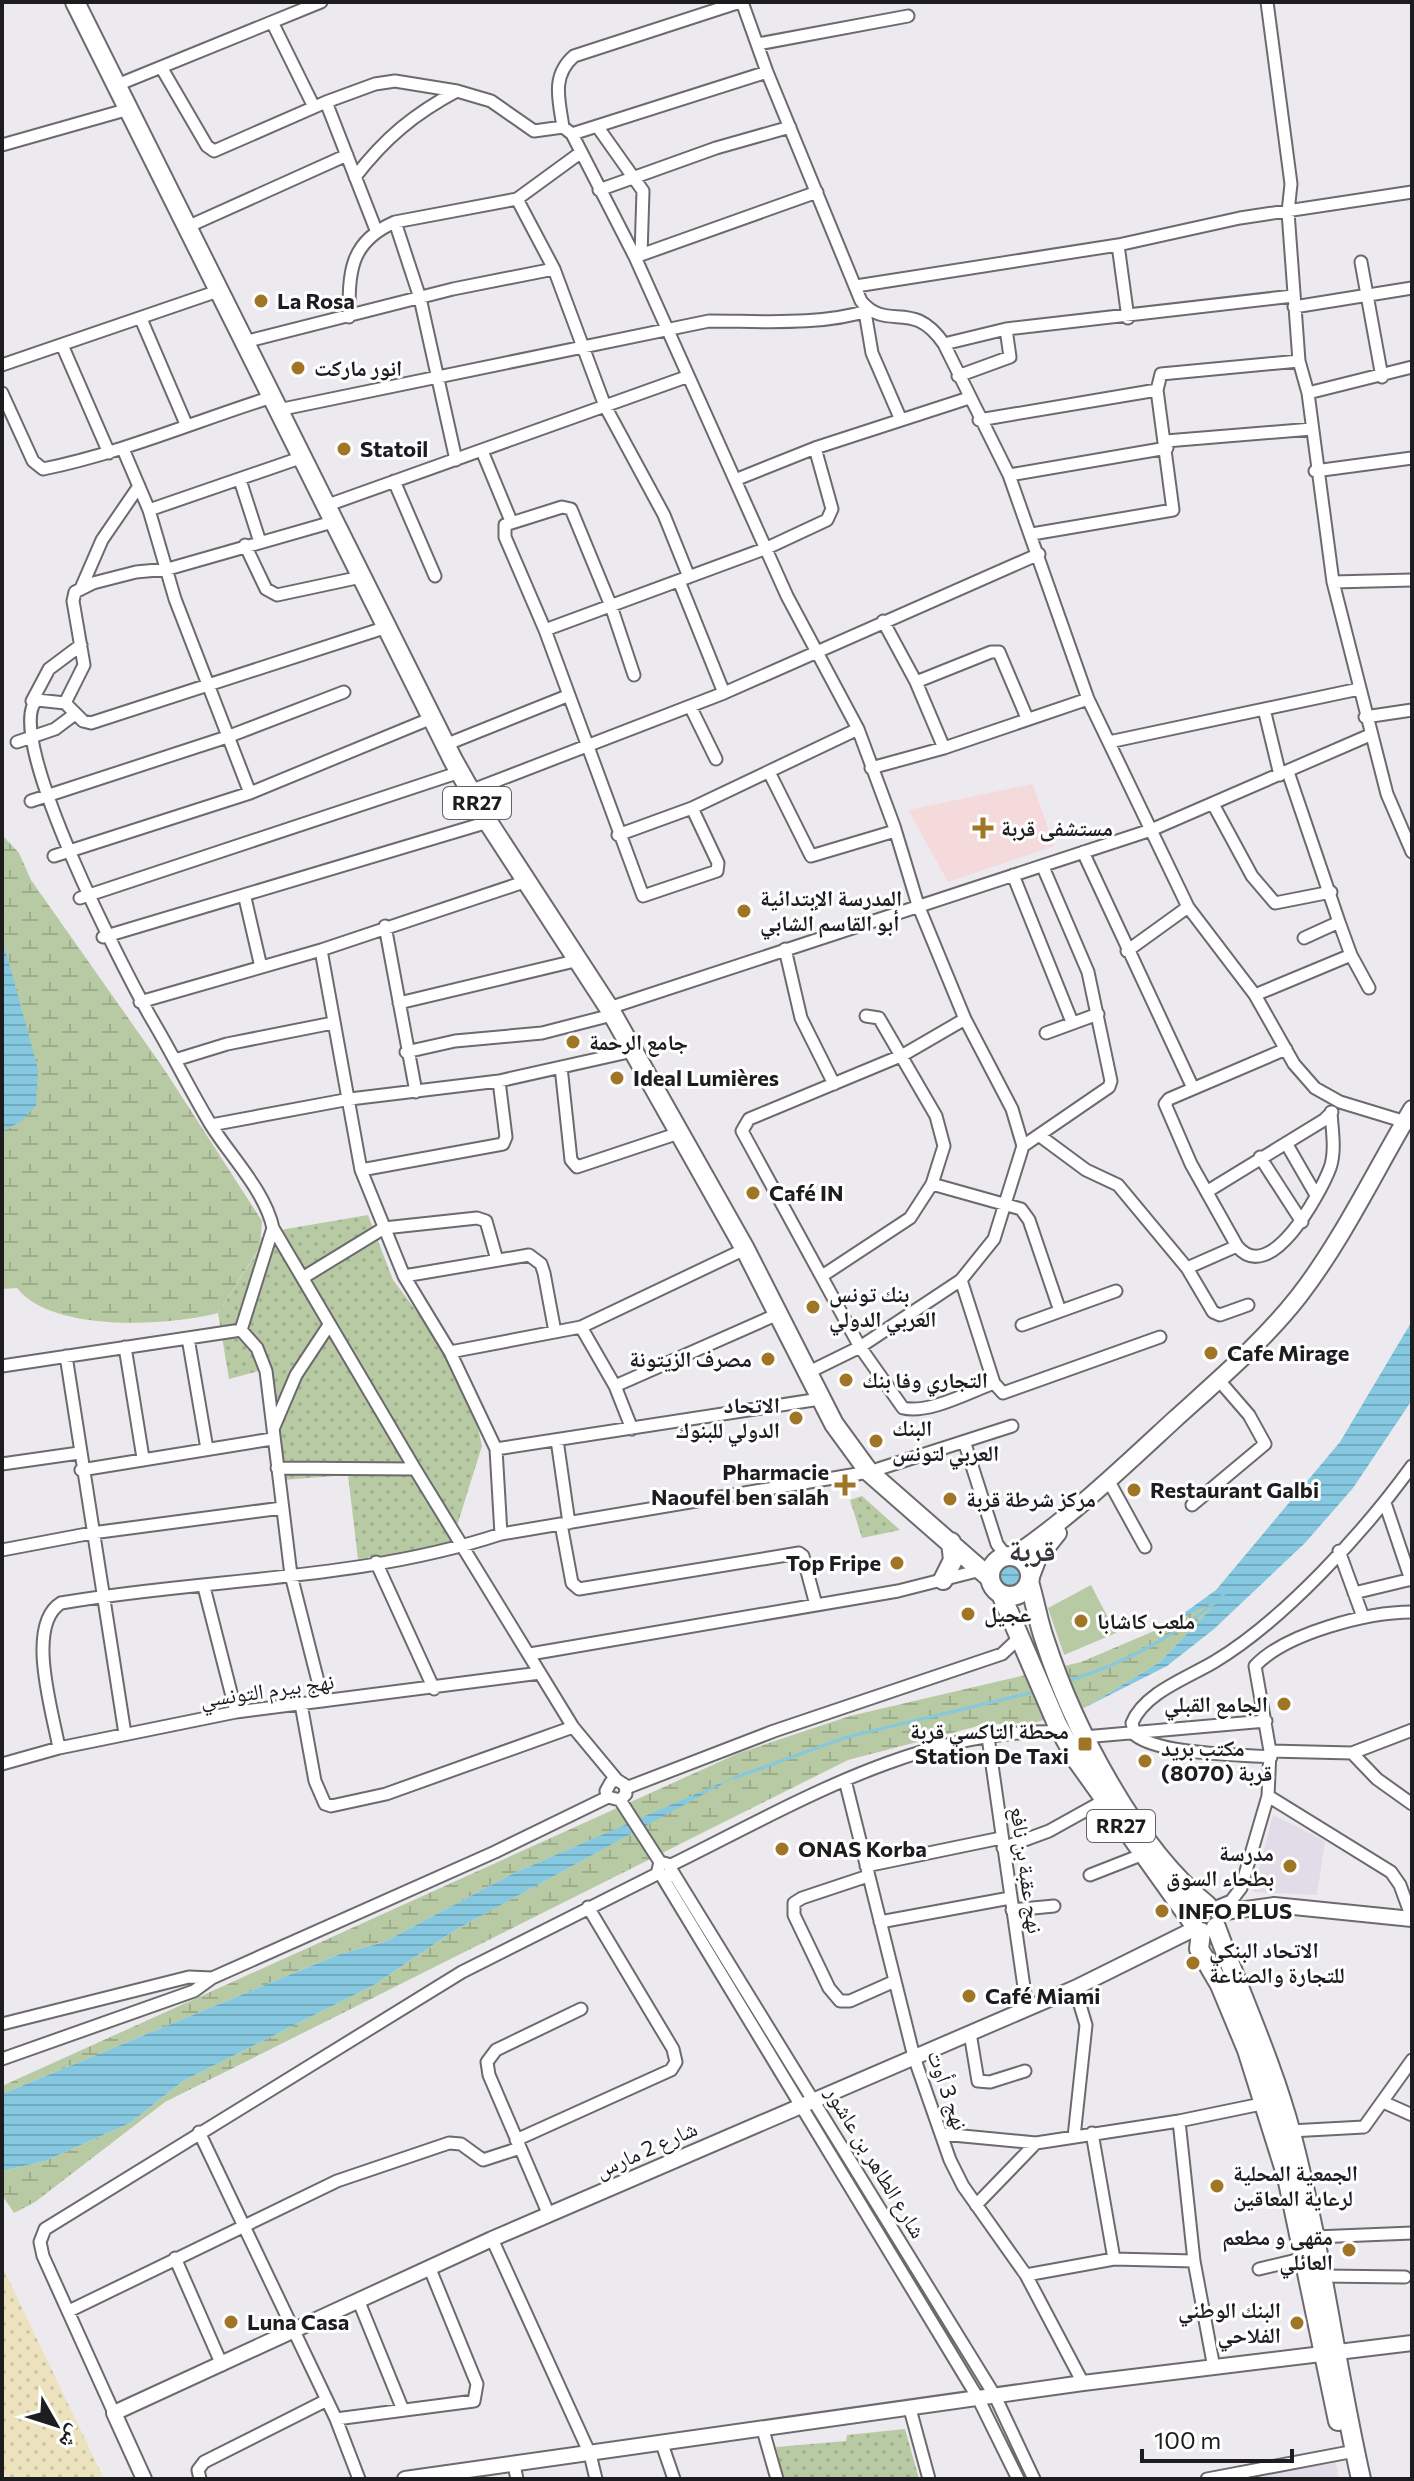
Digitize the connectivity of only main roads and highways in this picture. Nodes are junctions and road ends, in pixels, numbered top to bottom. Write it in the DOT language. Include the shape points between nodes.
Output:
graph roads {
  1 [pos="75,2"];
  2 [pos="1410,1121"];
  3 [pos="956,1546"];
  4 [pos="1007,1557"];
  5 [pos="986,1574"];
  6 [pos="943,1580"];
  7 [pos="1030,1580"];
  8 [pos="1001,1594"];
  9 [pos="1208,1920"];
  10 [pos="1331,2355"];
  11 [pos="1350,2452"];
  12 [pos="1351,2479"];
  13 [pos="1361,2479"];
  1 -- 3 [label="highway, RR27" via="470,791 610,1011 745,1249 820,1399 869,1472"];
  2 -- 4 [label="main road" via="1330,1249 1278,1320 1089,1497"];
  2 -- 7 [label="main road" via="1303,1300 1223,1385 1059,1532 1038,1558"];
  3 -- 4 [label="highway, RR27"];
  3 -- 5 [label="highway, RR27"];
  3 -- 6 [label="highway"];
  4 -- 5 [label="highway"];
  4 -- 7 [label="highway, RR27" via="1026,1564"];
  5 -- 8 [label="highway, RR27"];
  7 -- 8 [label="highway" via="1016,1595"];
  7 -- 9 [label="highway, RR27" via="1051,1659 1080,1729 1155,1853"];
  8 -- 9 [label="highway, RR27" via="1059,1728 1103,1801 1141,1855"];
  9 -- 10 [label="highway, RR27" via="1263,2041 1290,2131 1323,2276"];
  9 -- 10 [label="highway, RR27" via="1199,1949 1220,1985 1266,2103"];
  10 -- 11 [label="highway, RR27"];
  11 -- 12 [label="highway, RR27"];
  11 -- 13 [label="highway, RR27"];
}
